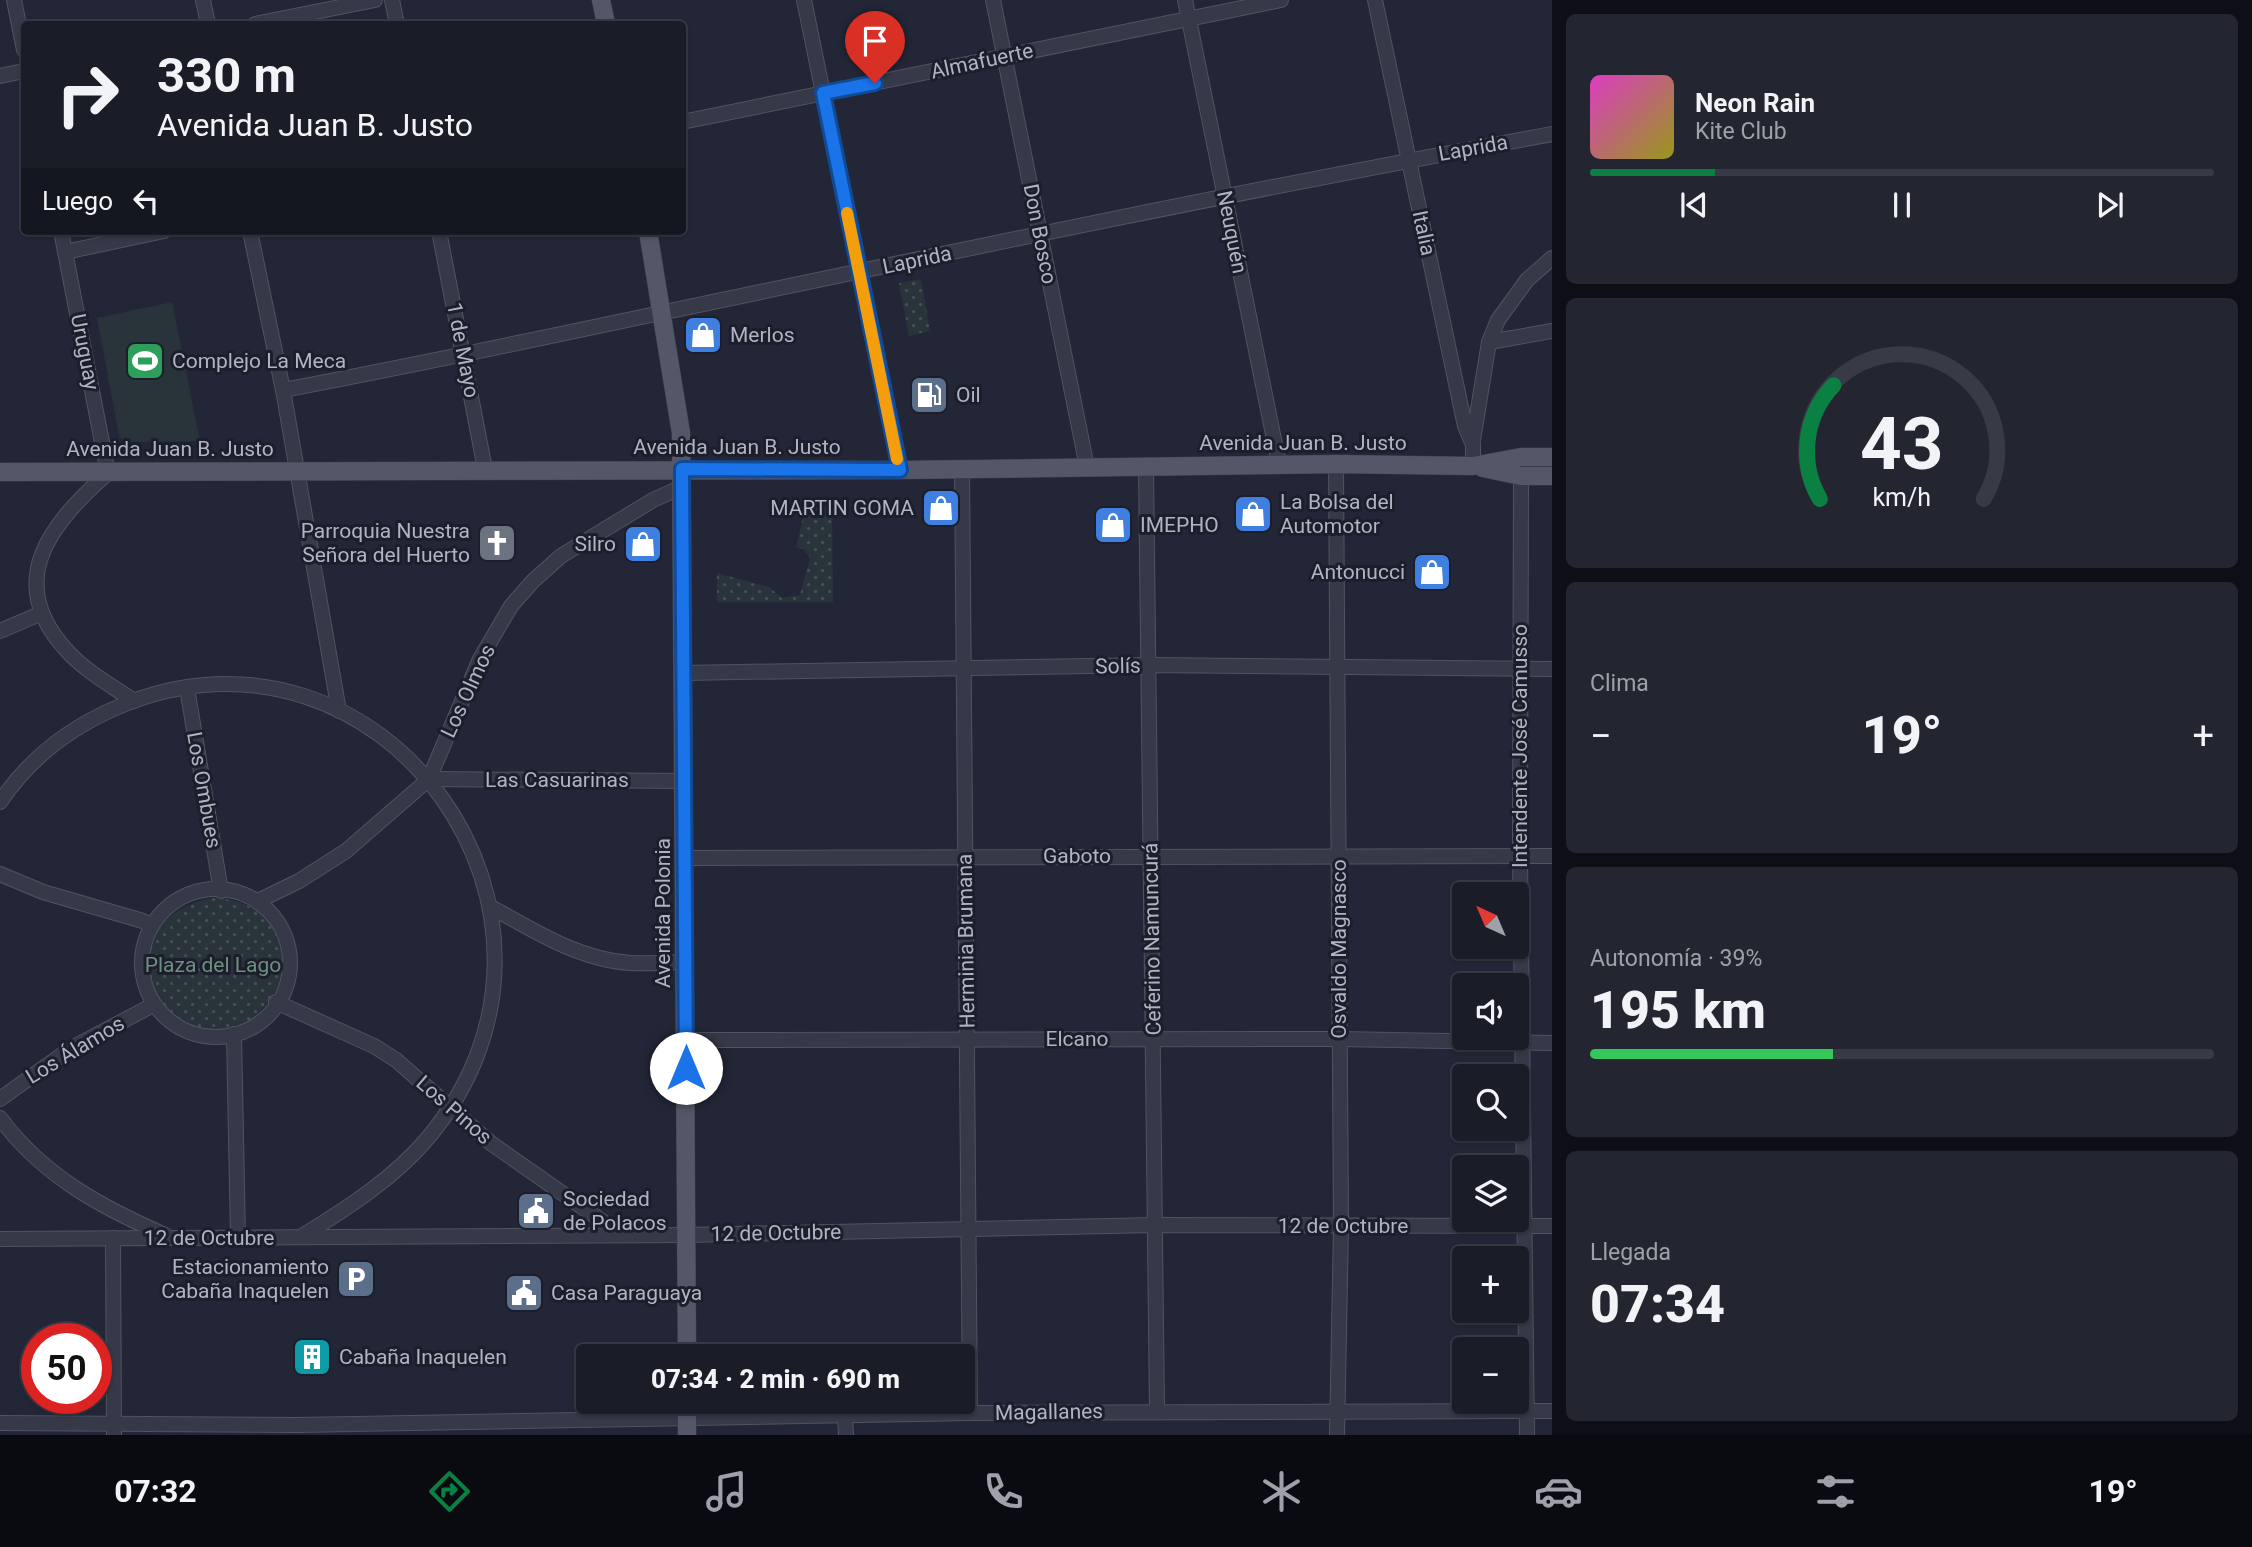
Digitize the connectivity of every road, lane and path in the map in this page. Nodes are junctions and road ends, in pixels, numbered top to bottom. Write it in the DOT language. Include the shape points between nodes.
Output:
graph roads {
  1 [pos="15,0"];
  2 [pos="203,0"];
  3 [pos="375,0"];
  4 [pos="392,0"];
  5 [pos="601,0"];
  6 [pos="804,0"];
  7 [pos="993,0"];
  8 [pos="1185,0"];
  9 [pos="1281,0"];
  10 [pos="1375,0"];
  11 [pos="1189,19"];
  12 [pos="207,21"];
  13 [pos="270,21"];
  14 [pos="396,21"];
  15 [pos="606,21"];
  16 [pos="21,33"];
  17 [pos="1004,56"];
  18 [pos="21,72"];
  19 [pos="0,76"];
  20 [pos="823,93"];
  21 [pos="686,121"];
  22 [pos="1552,134"];
  23 [pos="1408,160"];
  24 [pos="1225,197"];
  25 [pos="62,235"];
  26 [pos="145,235"];
  27 [pos="251,235"];
  28 [pos="440,235"];
  29 [pos="649,235"];
  30 [pos="1040,235"];
  31 [pos="65,252"];
  32 [pos="1552,258"];
  33 [pos="859,272"];
  34 [pos="663,312"];
  35 [pos="1552,331"];
  36 [pos="1489,342"];
  37 [pos="464,356"];
  38 [pos="283,390"];
  39 [pos="1473,445"];
  40 [pos="1552,457"];
  41 [pos="1279,464"];
  42 [pos="1336,464"];
  43 [pos="1473,466"];
  44 [pos="1087,467"];
  45 [pos="1146,467"];
  46 [pos="485,469"];
  47 [pos="962,469"];
  48 [pos="900,470"];
  49 [pos="0,472"];
  50 [pos="297,472"];
  51 [pos="108,473"];
  52 [pos="1521,476"];
  53 [pos="1552,476"];
  54 [pos="682,478"];
  55 [pos="42,613"];
  56 [pos="0,631"];
  57 [pos="1149,665"];
  58 [pos="1337,666"];
  59 [pos="964,668"];
  60 [pos="1520,670"];
  61 [pos="1552,670"];
  62 [pos="684,673"];
  63 [pos="187,688"];
  64 [pos="134,701"];
  65 [pos="340,711"];
  66 [pos="429,779"];
  67 [pos="685,780"];
  68 [pos="0,802"];
  69 [pos="1338,855"];
  70 [pos="1151,856"];
  71 [pos="1520,856"];
  72 [pos="1552,856"];
  73 [pos="965,857"];
  74 [pos="685,858"];
  75 [pos="0,874"];
  76 [pos="221,891"];
  77 [pos="260,900"];
  78 [pos="491,907"];
  79 [pos="151,926"];
  80 [pos="685,962"];
  81 [pos="1521,973"];
  82 [pos="276,1002"];
  83 [pos="153,1005"];
  84 [pos="234,1034"];
  85 [pos="967,1039"];
  86 [pos="1153,1039"];
  87 [pos="1340,1039"];
  88 [pos="686,1040"];
  89 [pos="1452,1042"];
  90 [pos="1552,1043"];
  91 [pos="1529,1044"];
  92 [pos="1522,1050"];
  93 [pos="0,1099"];
  94 [pos="452,1108"];
  95 [pos="0,1118"];
  96 [pos="1525,1155"];
  97 [pos="1155,1226"];
  98 [pos="1340,1226"];
  99 [pos="1452,1226"];
  100 [pos="1529,1226"];
  101 [pos="1552,1226"];
  102 [pos="968,1228"];
  103 [pos="1527,1232"];
  104 [pos="622,1235"];
  105 [pos="687,1235"];
  106 [pos="301,1237"];
  107 [pos="113,1238"];
  108 [pos="172,1238"];
  109 [pos="238,1238"];
  110 [pos="0,1239"];
  111 [pos="1527,1337"];
  112 [pos="687,1344"];
  113 [pos="969,1344"];
  114 [pos="1157,1411"];
  115 [pos="1336,1411"];
  116 [pos="1552,1411"];
  117 [pos="1452,1412"];
  118 [pos="1529,1412"];
  119 [pos="975,1413"];
  120 [pos="939,1414"];
  121 [pos="1527,1414"];
  122 [pos="845,1417"];
  123 [pos="687,1418"];
  124 [pos="0,1423"];
  125 [pos="113,1429"];
  126 [pos="484,1429"];
  127 [pos="297,1430"];
  128 [pos="846,1435"];
  129 [pos="1337,1435"];
  130 [pos="1527,1435"];
  1 -- 16 [label="street"];
  2 -- 12 [label="street"];
  3 -- 13 [label="street"];
  4 -- 14 [label="street"];
  5 -- 15 [label="main road"];
  6 -- 20 [label="street"];
  7 -- 17 [label="street, Don Bosco"];
  8 -- 11 [label="street, Neuquén"];
  9 -- 11 [label="street, Almafuerte"];
  10 -- 23 [label="street, Italia"];
  11 -- 17 [label="street, Almafuerte"];
  11 -- 24 [label="street, Neuquén"];
  17 -- 20 [label="street, Almafuerte"];
  17 -- 30 [label="street, Don Bosco"];
  18 -- 19 [label="street"];
  20 -- 21 [label="street, Almafuerte"];
  20 -- 33 [label="street"];
  22 -- 23 [label="street, Laprida"];
  23 -- 24 [label="street, Laprida"];
  23 -- 39 [label="street, Italia" via="1465,426"];
  24 -- 30 [label="street, Laprida"];
  24 -- 41 [label="street, Neuquén"];
  25 -- 31 [label="street, Uruguay"];
  26 -- 31 [label="street"];
  27 -- 38 [label="street"];
  28 -- 37 [label="street, 1 de Mayo"];
  29 -- 34 [label="main road, Avenida Polonia"];
  30 -- 33 [label="street, Laprida"];
  30 -- 44 [label="street, Don Bosco"];
  31 -- 51 [label="street, Uruguay"];
  32 -- 36 [label="street" via="1511,299"];
  33 -- 34 [label="street, Laprida"];
  33 -- 48 [label="street"];
  34 -- 37 [label="street, Laprida"];
  34 -- 54 [label="main road, Avenida Polonia" via="681,433"];
  35 -- 36 [label="street"];
  36 -- 39 [label="street"];
  37 -- 38 [label="street, Laprida"];
  37 -- 46 [label="street, 1 de Mayo"];
  38 -- 50 [label="street"];
  39 -- 43 [label="street, Italia"];
  40 -- 43 [label="main road, Avenida Juan B. Justo" via="1521,457"];
  41 -- 42 [label="main road, Avenida Juan B. Justo"];
  41 -- 45 [label="main road, Avenida Juan B. Justo"];
  42 -- 43 [label="main road, Avenida Juan B. Justo"];
  42 -- 58 [label="street, Osvaldo Magnasco"];
  43 -- 52 [label="main road, Avenida Juan B. Justo"];
  44 -- 45 [label="main road, Avenida Juan B. Justo"];
  44 -- 47 [label="main road, Avenida Juan B. Justo"];
  45 -- 57 [label="street, Ceferino Namuncurá"];
  46 -- 50 [label="main road, Avenida Juan B. Justo"];
  46 -- 54 [label="main road, Avenida Juan B. Justo"];
  47 -- 48 [label="main road, Avenida Juan B. Justo"];
  47 -- 59 [label="street, Herminia Brumana"];
  48 -- 54 [label="main road, Avenida Juan B. Justo"];
  49 -- 51 [label="main road, Avenida Juan B. Justo"];
  50 -- 51 [label="main road, Avenida Juan B. Justo"];
  50 -- 65 [label="street"];
  51 -- 55 [label="street" via="61,517 42,549 37,580"];
  52 -- 53 [label="main road, Avenida Juan B. Justo"];
  52 -- 60 [label="street, Intendente José Camusso"];
  54 -- 62 [label="main road, Avenida Polonia"];
  54 -- 66 [label="street, Los Olmos" via="561,556 511,606 480,659"];
  55 -- 56 [label="street"];
  55 -- 64 [label="street" via="69,653"];
  57 -- 58 [label="street, Solís"];
  57 -- 59 [label="street, Solís"];
  57 -- 70 [label="street, Ceferino Namuncurá"];
  58 -- 60 [label="street, Solís"];
  58 -- 69 [label="street, Osvaldo Magnasco"];
  59 -- 62 [label="street, Solís"];
  59 -- 73 [label="street, Herminia Brumana"];
  60 -- 61 [label="street, Solís"];
  60 -- 71 [label="street, Intendente José Camusso"];
  62 -- 67 [label="main road, Avenida Polonia"];
  63 -- 64 [label="street"];
  63 -- 65 [label="street" via="267,689"];
  63 -- 76 [label="street, Los Ombues"];
  64 -- 68 [label="street" via="66,736 36,760"];
  65 -- 66 [label="street" via="388,741"];
  66 -- 67 [label="street, Las Casuarinas"];
  66 -- 77 [label="street, Los Olmos" via="346,850"];
  66 -- 78 [label="street" via="456,816 472,849"];
  67 -- 74 [label="main road, Avenida Polonia"];
  69 -- 70 [label="street, Gaboto"];
  69 -- 71 [label="street, Gaboto"];
  69 -- 87 [label="street, Osvaldo Magnasco"];
  70 -- 73 [label="street, Gaboto"];
  70 -- 86 [label="street, Ceferino Namuncurá"];
  71 -- 72 [label="street, Gaboto"];
  71 -- 81 [label="street, Intendente José Camusso"];
  73 -- 74 [label="street, Gaboto"];
  73 -- 85 [label="street, Herminia Brumana"];
  74 -- 80 [label="main road, Avenida Polonia"];
  75 -- 79 [label="street"];
  76 -- 77 [label="street"];
  76 -- 79 [label="street" via="181,899"];
  77 -- 82 [label="street" via="283,929 292,953 292,967"];
  78 -- 80 [label="street" via="547,939 589,954 631,963"];
  78 -- 94 [label="street" via="495,976 490,1009 482,1045"];
  79 -- 83 [label="street" via="140,966"];
  80 -- 88 [label="main road, Avenida Polonia"];
  82 -- 84 [label="street" via="255,1024"];
  82 -- 94 [label="street, Los Pinos" via="374,1045"];
  83 -- 84 [label="street" via="175,1025 191,1032"];
  83 -- 93 [label="street, Los Álamos" via="70,1049"];
  84 -- 109 [label="street"];
  85 -- 86 [label="street, Elcano"];
  85 -- 88 [label="street, Elcano"];
  85 -- 102 [label="street, Herminia Brumana"];
  86 -- 87 [label="street, Elcano"];
  86 -- 97 [label="street, Ceferino Namuncurá"];
  87 -- 89 [label="street, Elcano"];
  87 -- 98 [label="street, Osvaldo Magnasco"];
  88 -- 105 [label="main road, Avenida Polonia"];
  90 -- 91 [label="street, Elcano"];
  92 -- 96 [label="street, Intendente José Camusso"];
  94 -- 104 [label="street, Los Pinos" via="492,1144"];
  94 -- 106 [label="street" via="396,1170"];
  95 -- 108 [label="street" via="25,1150 72,1188 118,1215"];
  97 -- 98 [label="street, 12 de Octubre"];
  97 -- 102 [label="street, 12 de Octubre"];
  97 -- 114 [label="street, Ceferino Namuncurá"];
  98 -- 99 [label="street, 12 de Octubre"];
  98 -- 115 [label="street, Osvaldo Magnasco"];
  100 -- 101 [label="street, 12 de Octubre"];
  102 -- 105 [label="street, 12 de Octubre"];
  102 -- 113 [label="street, Herminia Brumana"];
  103 -- 111 [label="street, Intendente José Camusso"];
  104 -- 105 [label="street, 12 de Octubre"];
  104 -- 106 [label="street, 12 de Octubre"];
  105 -- 112 [label="main road, Avenida Polonia"];
  106 -- 109 [label="street, 12 de Octubre"];
  107 -- 108 [label="street, 12 de Octubre"];
  107 -- 110 [label="street, 12 de Octubre"];
  107 -- 125 [label="street"];
  108 -- 109 [label="street, 12 de Octubre"];
  114 -- 115 [label="street, Magallanes"];
  114 -- 119 [label="street, Magallanes"];
  115 -- 117 [label="street, Magallanes"];
  115 -- 129 [label="street, Osvaldo Magnasco"];
  116 -- 118 [label="street, Magallanes"];
  120 -- 122 [label="street, Magallanes"];
  121 -- 130 [label="street, Intendente José Camusso"];
  122 -- 123 [label="street, Magallanes"];
  122 -- 128 [label="street"];
  123 -- 126 [label="street, Magallanes"];
  124 -- 125 [label="street, Magallanes"];
  125 -- 127 [label="street, Magallanes"];
  126 -- 127 [label="street, Magallanes"];
}
